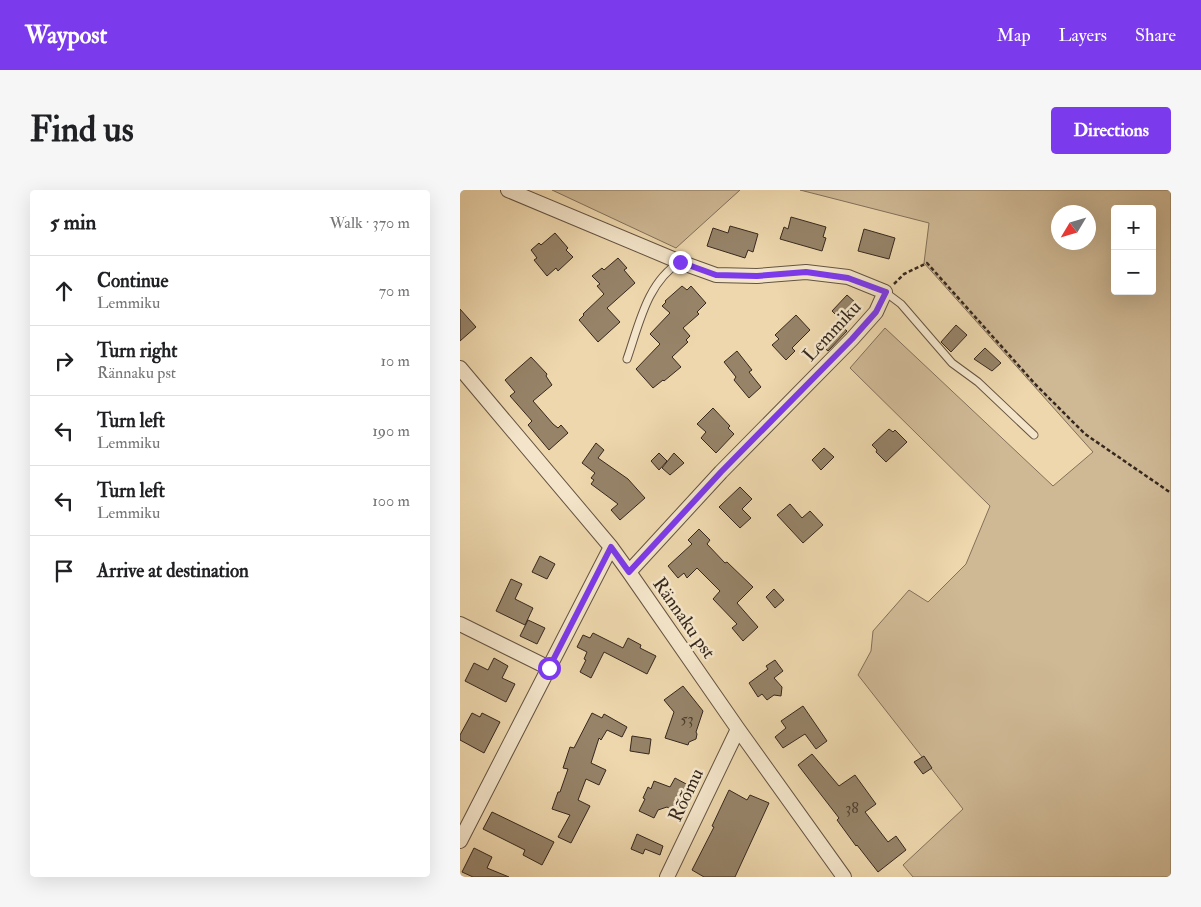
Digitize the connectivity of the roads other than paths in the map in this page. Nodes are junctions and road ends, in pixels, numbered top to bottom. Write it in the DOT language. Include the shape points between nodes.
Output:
graph roads {
  1 [pos="508,190"];
  2 [pos="680,262"];
  3 [pos="886,292"];
  4 [pos="627,359"];
  5 [pos="460,368"];
  6 [pos="1034,435"];
  7 [pos="611,547"];
  8 [pos="629,572"];
  9 [pos="460,624"];
  10 [pos="549,668"];
  11 [pos="738,729"];
  12 [pos="460,841"];
  13 [pos="667,877"];
  14 [pos="844,877"];
  1 -- 2 [label="street, Lemmiku"];
  2 -- 3 [label="street, Lemmiku" via="716,275 806,272 839,276"];
  2 -- 4 [label="lane" via="656,285"];
  3 -- 6 [label="lane" via="901,304 952,363 978,382"];
  3 -- 8 [label="street, Lemmiku" via="876,312 852,339 721,472"];
  5 -- 7 [label="street, Rännaku pst"];
  7 -- 8 [label="street, Rännaku pst"];
  7 -- 10 [label="street"];
  8 -- 11 [label="street, Rännaku pst"];
  9 -- 10 [label="street"];
  10 -- 12 [label="street"];
  11 -- 13 [label="street, Rõõmu"];
  11 -- 14 [label="street, Rännaku pst"];
}
